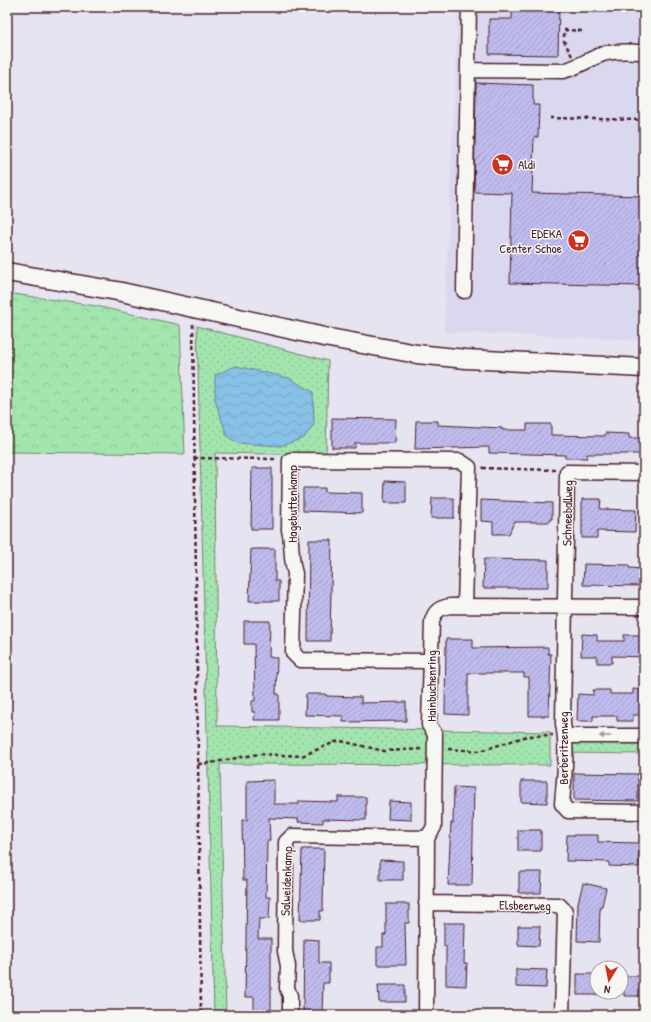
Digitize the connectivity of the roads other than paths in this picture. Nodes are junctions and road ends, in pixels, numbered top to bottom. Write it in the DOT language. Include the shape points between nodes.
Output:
graph roads {
  1 [pos="469,7"];
  2 [pos="644,52"];
  3 [pos="468,70"];
  4 [pos="7,272"];
  5 [pos="464,291"];
  6 [pos="644,368"];
  7 [pos="644,473"];
  8 [pos="465,606"];
  9 [pos="565,606"];
  10 [pos="644,607"];
  11 [pos="430,661"];
  12 [pos="565,736"];
  13 [pos="644,736"];
  14 [pos="644,812"];
  15 [pos="428,838"];
  16 [pos="426,903"];
  17 [pos="290,1015"];
  18 [pos="426,1015"];
  19 [pos="562,1015"];
  1 -- 3 [label="street"];
  2 -- 3 [label="street" via="614,52 563,71"];
  3 -- 5 [label="street"];
  4 -- 6 [label="main road" via="96,287 417,354"];
  7 -- 9 [label="street, Schneeballweg" via="567,472"];
  8 -- 9 [label="street, Hainbuchenring"];
  8 -- 11 [label="street, Hainbuchenring" via="450,606 435,612"];
  8 -- 11 [label="street, Hagebuttenkamp" via="469,468 460,461 290,460 289,530 295,573 294,653 300,660"];
  9 -- 10 [label="street, Hainbuchenring"];
  9 -- 12 [label="street, Berberitzenweg"];
  11 -- 15 [label="street, Hainbuchenring" via="429,725 435,734 435,748 434,826"];
  13 -- 12 [label="street, one-way"];
  12 -- 14 [label="street, Berberitzenweg" via="562,804 568,811"];
  15 -- 16 [label="street, Hainbuchenring"];
  15 -- 17 [label="street, Salweidenkamp" via="292,836 286,842 285,951"];
  16 -- 18 [label="street, Hainbuchenring"];
  16 -- 19 [label="street, Elsbeerweg" via="559,905 565,911"];
}
